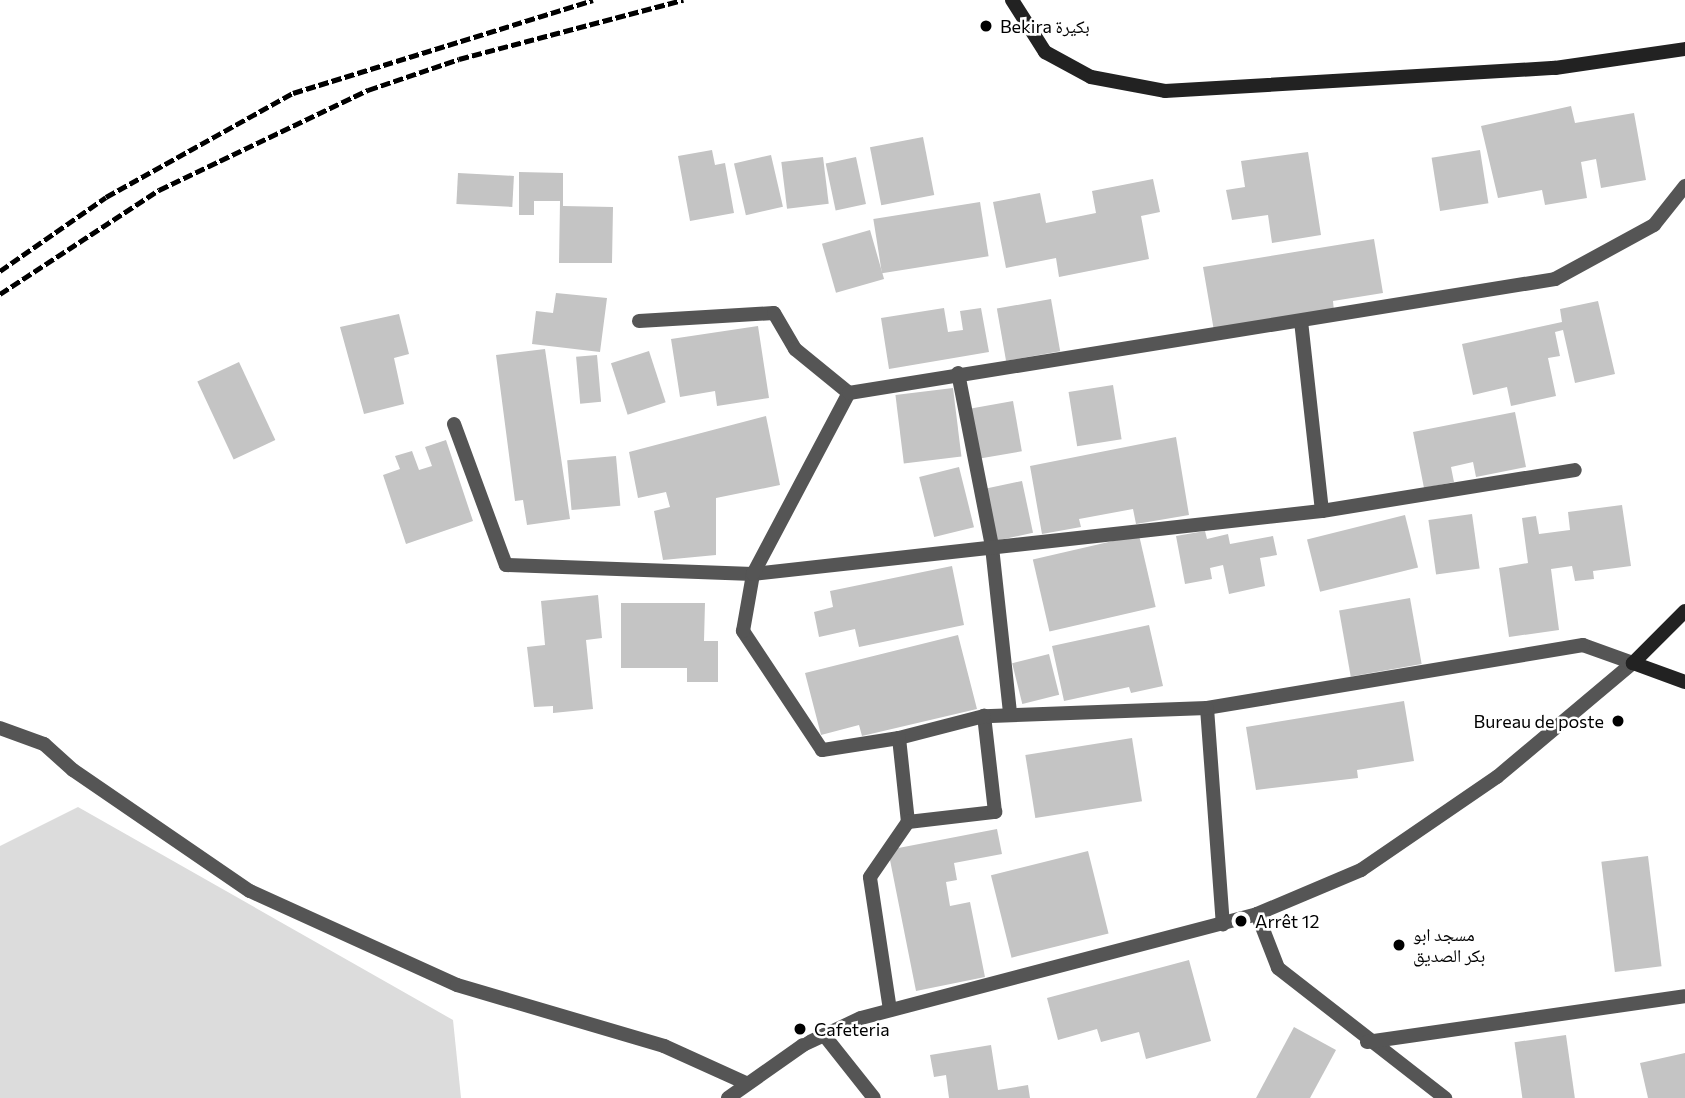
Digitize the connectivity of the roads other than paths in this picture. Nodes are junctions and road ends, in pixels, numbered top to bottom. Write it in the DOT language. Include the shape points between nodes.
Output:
graph roads {
  1 [pos="1012,0"];
  2 [pos="1685,49"];
  3 [pos="1685,186"];
  4 [pos="639,321"];
  5 [pos="1301,322"];
  6 [pos="958,373"];
  7 [pos="849,393"];
  8 [pos="454,424"];
  9 [pos="1575,470"];
  10 [pos="1322,511"];
  11 [pos="992,547"];
  12 [pos="753,574"];
  13 [pos="1685,611"];
  14 [pos="1633,663"];
  15 [pos="1685,682"];
  16 [pos="1207,708"];
  17 [pos="1010,713"];
  18 [pos="984,716"];
  19 [pos="0,728"];
  20 [pos="899,738"];
  21 [pos="908,822"];
  22 [pos="1257,914"];
  23 [pos="1223,924"];
  24 [pos="1685,996"];
  25 [pos="890,1010"];
  26 [pos="824,1035"];
  27 [pos="1367,1042"];
  28 [pos="746,1083"];
  29 [pos="728,1098"];
  30 [pos="874,1098"];
  31 [pos="1445,1098"];
  1 -- 2 [label="street" via="1045,52 1091,77 1165,91 1555,68"];
  3 -- 5 [label="street" via="1654,225 1555,279"];
  4 -- 7 [label="street" via="774,313 796,349"];
  5 -- 6 [label="street"];
  5 -- 10 [label="street"];
  6 -- 7 [label="street"];
  6 -- 11 [label="street"];
  7 -- 12 [label="street"];
  8 -- 12 [label="street" via="506,565"];
  9 -- 10 [label="street"];
  10 -- 11 [label="street"];
  11 -- 12 [label="street"];
  11 -- 17 [label="street"];
  12 -- 20 [label="street" via="743,631 822,750"];
  13 -- 14 [label="street"];
  14 -- 15 [label="street"];
  14 -- 16 [label="street" via="1583,645"];
  14 -- 22 [label="street" via="1497,777 1361,870"];
  16 -- 17 [label="street"];
  16 -- 23 [label="street"];
  17 -- 18 [label="street"];
  18 -- 20 [label="street"];
  18 -- 21 [label="street" via="995,812"];
  19 -- 28 [label="street" via="44,744 73,771 250,891 457,985 664,1046"];
  20 -- 21 [label="street"];
  21 -- 25 [label="street" via="870,877"];
  22 -- 23 [label="street"];
  22 -- 27 [label="street" via="1278,968"];
  23 -- 25 [label="street"];
  24 -- 27 [label="street"];
  25 -- 26 [label="street"];
  26 -- 28 [label="street"];
  26 -- 30 [label="street"];
  27 -- 31 [label="street"];
  28 -- 29 [label="street"];
}
